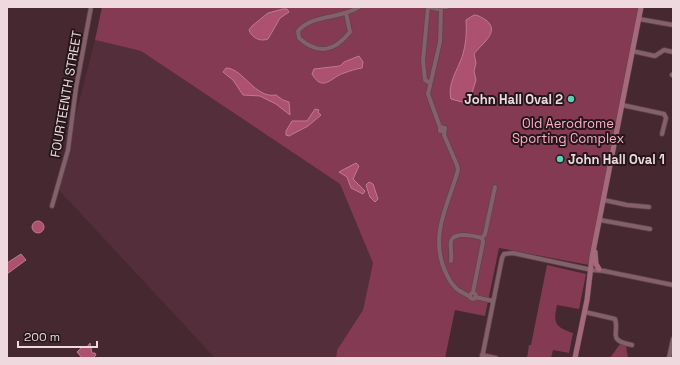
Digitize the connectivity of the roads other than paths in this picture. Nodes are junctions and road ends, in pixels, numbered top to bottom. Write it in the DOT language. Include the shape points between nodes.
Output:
graph roads {
  1 [pos="91,7"];
  2 [pos="359,7"];
  3 [pos="428,7"];
  4 [pos="447,7"];
  5 [pos="642,7"];
  6 [pos="439,9"];
  7 [pos="346,13"];
  8 [pos="640,19"];
  9 [pos="673,25"];
  10 [pos="633,52"];
  11 [pos="673,52"];
  12 [pos="430,83"];
  13 [pos="622,105"];
  14 [pos="662,134"];
  15 [pos="495,187"];
  16 [pos="604,200"];
  17 [pos="52,206"];
  18 [pos="649,207"];
  19 [pos="600,220"];
  20 [pos="650,229"];
  21 [pos="482,238"];
  22 [pos="595,244"];
  23 [pos="451,261"];
  24 [pos="593,269"];
  25 [pos="673,285"];
  26 [pos="472,295"];
  27 [pos="493,300"];
  28 [pos="584,312"];
  29 [pos="673,339"];
  30 [pos="632,345"];
  31 [pos="482,357"];
  32 [pos="496,358"];
  33 [pos="575,358"];
  34 [pos="669,358"];
  1 -- 17 [label="street, FOURTEENTH STREET" via="68,150"];
  2 -- 7 [label="street"];
  3 -- 6 [label="street"];
  3 -- 12 [label="street" via="423,61 425,80"];
  4 -- 6 [label="street"];
  5 -- 8 [label="main road"];
  6 -- 12 [label="street" via="440,42"];
  7 -- 7 [label="street" via="311,23 298,31 299,38 317,49 330,48 350,32"];
  8 -- 9 [label="street"];
  8 -- 10 [label="main road"];
  10 -- 11 [label="street" via="655,56 664,50"];
  10 -- 13 [label="main road"];
  12 -- 26 [label="street" via="428,96 440,125 445,128 443,133 458,170 441,217 439,252 451,282 458,290"];
  13 -- 14 [label="street" via="664,114 666,118"];
  13 -- 16 [label="main road"];
  15 -- 21 [label="street"];
  16 -- 18 [label="street" via="627,206"];
  16 -- 19 [label="main road"];
  19 -- 20 [label="street"];
  19 -- 22 [label="main road"];
  21 -- 23 [label="street" via="465,235 454,238 451,242"];
  21 -- 26 [label="street"];
  22 -- 24 [label="main road"];
  22 -- 24 [label="main road"];
  24 -- 25 [label="street"];
  24 -- 27 [label="street" via="504,254"];
  24 -- 28 [label="main road"];
  26 -- 27 [label="street"];
  27 -- 31 [label="street"];
  28 -- 30 [label="street" via="615,319 617,339"];
  28 -- 33 [label="main road"];
  29 -- 34 [label="street"];
  31 -- 32 [label="street"];
}
